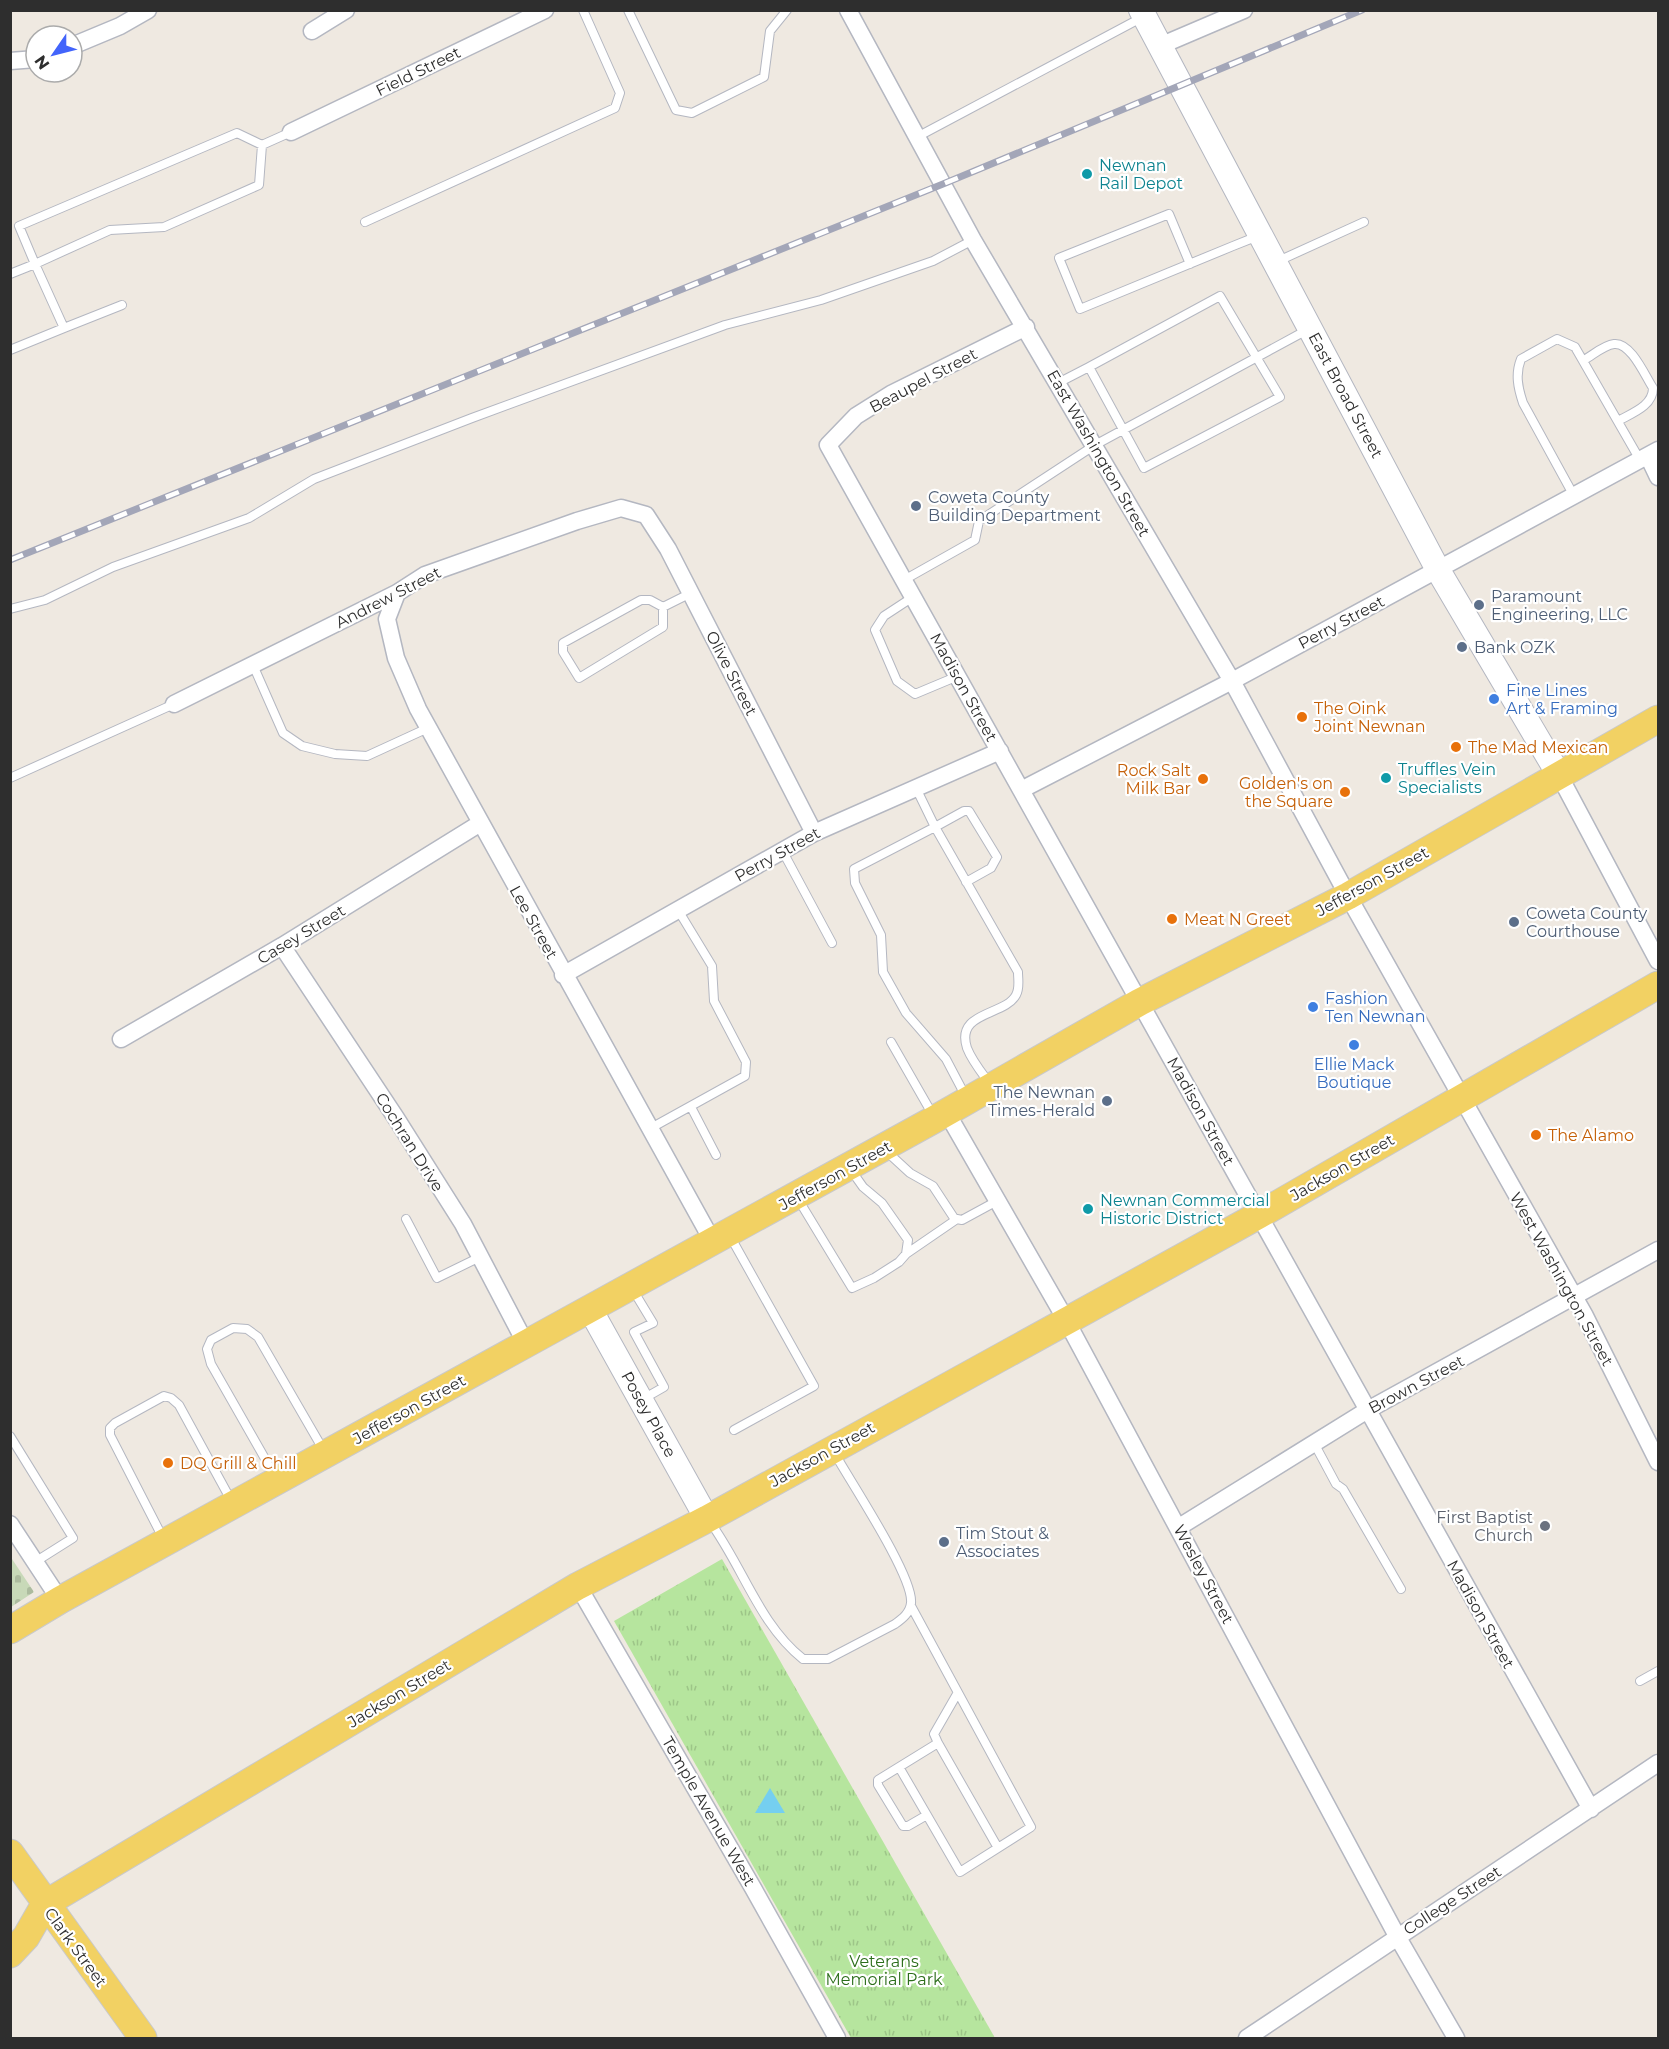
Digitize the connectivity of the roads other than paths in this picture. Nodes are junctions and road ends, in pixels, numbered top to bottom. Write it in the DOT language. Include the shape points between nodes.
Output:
graph roads {
  1 [pos="148,10"];
  2 [pos="346,10"];
  3 [pos="545,10"];
  4 [pos="584,10"];
  5 [pos="628,10"];
  6 [pos="787,10"];
  7 [pos="848,10"];
  8 [pos="1244,10"];
  9 [pos="1143,13"];
  10 [pos="312,31"];
  11 [pos="84,41"];
  12 [pos="1162,45"];
  13 [pos="291,132"];
  14 [pos="916,138"];
  15 [pos="262,145"];
  16 [pos="365,222"];
  17 [pos="1364,222"];
  18 [pos="1261,234"];
  19 [pos="973,240"];
  20 [pos="1276,262"];
  21 [pos="35,264"];
  22 [pos="1190,264"];
  23 [pos="10,274"];
  24 [pos="122,305"];
  25 [pos="1026,327"];
  26 [pos="64,328"];
  27 [pos="1310,328"];
  28 [pos="10,351"];
  29 [pos="1257,356"];
  30 [pos="1584,360"];
  31 [pos="1089,367"];
  32 [pos="1058,383"];
  33 [pos="1618,421"];
  34 [pos="1122,430"];
  35 [pos="828,445"];
  36 [pos="1095,445"];
  37 [pos="1649,455"];
  38 [pos="1659,477"];
  39 [pos="1574,496"];
  40 [pos="645,515"];
  41 [pos="1438,570"];
  42 [pos="904,580"];
  43 [pos="397,593"];
  44 [pos="691,593"];
  45 [pos="913,597"];
  46 [pos="663,607"];
  47 [pos="10,609"];
  48 [pos="252,665"];
  49 [pos="957,676"];
  50 [pos="1232,681"];
  51 [pos="174,704"];
  52 [pos="1659,719"];
  53 [pos="428,728"];
  54 [pos="1000,751"];
  55 [pos="1559,775"];
  56 [pos="10,778"];
  57 [pos="916,788"];
  58 [pos="1021,790"];
  59 [pos="479,824"];
  60 [pos="934,827"];
  61 [pos="814,833"];
  62 [pos="782,850"];
  63 [pos="966,882"];
  64 [pos="1348,897"];
  65 [pos="678,910"];
  66 [pos="832,943"];
  67 [pos="282,946"];
  68 [pos="1659,961"];
  69 [pos="563,975"];
  70 [pos="1659,985"];
  71 [pos="1140,1002"];
  72 [pos="121,1039"];
  73 [pos="891,1042"];
  74 [pos="992,1087"];
  75 [pos="1460,1098"];
  76 [pos="691,1107"];
  77 [pos="950,1111"];
  78 [pos="651,1128"];
  79 [pos="883,1148"];
  80 [pos="716,1155"];
  81 [pos="849,1167"];
  82 [pos="796,1196"];
  83 [pos="998,1201"];
  84 [pos="1259,1215"];
  85 [pos="406,1219"];
  86 [pos="957,1219"];
  87 [pos="720,1238"];
  88 [pos="1659,1251"];
  89 [pos="906,1254"];
  90 [pos="480,1257"];
  91 [pos="631,1287"];
  92 [pos="1575,1299"];
  93 [pos="590,1309"];
  94 [pos="1066,1320"];
  95 [pos="526,1344"];
  96 [pos="641,1400"];
  97 [pos="1366,1411"];
  98 [pos="734,1430"];
  99 [pos="10,1436"];
  100 [pos="1314,1443"];
  101 [pos="831,1449"];
  102 [pos="326,1454"];
  103 [pos="1659,1462"];
  104 [pos="277,1481"];
  105 [pos="234,1505"];
  106 [pos="707,1519"];
  107 [pos="10,1524"];
  108 [pos="1179,1527"];
  109 [pos="165,1542"];
  110 [pos="35,1562"];
  111 [pos="578,1586"];
  112 [pos="1401,1589"];
  113 [pos="60,1600"];
  114 [pos="911,1606"];
  115 [pos="10,1630"];
  116 [pos="1659,1671"];
  117 [pos="1640,1681"];
  118 [pos="957,1694"];
  119 [pos="938,1743"];
  120 [pos="1659,1763"];
  121 [pos="899,1767"];
  122 [pos="1591,1809"];
  123 [pos="927,1815"];
  124 [pos="998,1848"];
  125 [pos="10,1853"];
  126 [pos="45,1904"];
  127 [pos="1397,1936"];
  128 [pos="10,1954"];
  129 [pos="143,2038"];
  130 [pos="837,2038"];
  131 [pos="1247,2038"];
  132 [pos="1456,2038"];
  1 -- 11 [label="street"];
  2 -- 10 [label="street"];
  3 -- 13 [label="street, Field Street"];
  4 -- 16 [label="lane" via="620,93 615,108"];
  5 -- 6 [label="lane" via="676,110 692,113 764,77 770,31"];
  7 -- 14 [label="street, East Washington Street"];
  8 -- 12 [label="street"];
  9 -- 12 [label="street, East Broad Street"];
  9 -- 14 [label="lane"];
  12 -- 18 [label="street, East Broad Street"];
  13 -- 15 [label="lane"];
  14 -- 19 [label="street, East Washington Street"];
  15 -- 21 [label="lane" via="259,185 164,227 110,230"];
  15 -- 21 [label="lane" via="237,133 19,226"];
  17 -- 20 [label="lane"];
  18 -- 20 [label="street, East Broad Street"];
  18 -- 22 [label="lane"];
  19 -- 25 [label="street, East Washington Street"];
  19 -- 47 [label="lane" via="933,261 820,300 725,326 462,422 314,479 249,518 113,567 45,600"];
  20 -- 27 [label="street, East Broad Street"];
  21 -- 23 [label="lane"];
  21 -- 26 [label="lane"];
  22 -- 22 [label="lane" via="1080,309 1059,258 1169,214"];
  24 -- 26 [label="lane"];
  25 -- 32 [label="street, East Washington Street"];
  25 -- 35 [label="street, Beaupel Street" via="891,394 856,416"];
  26 -- 28 [label="lane"];
  27 -- 29 [label="lane"];
  27 -- 41 [label="street, East Broad Street"];
  29 -- 31 [label="lane" via="1220,296"];
  29 -- 34 [label="lane"];
  29 -- 34 [label="lane" via="1280,397 1144,468"];
  30 -- 33 [label="lane"];
  30 -- 33 [label="lane" via="1612,344 1621,345 1653,388 1648,403"];
  30 -- 39 [label="lane" via="1575,347 1557,339 1521,359 1517,369 1523,403"];
  31 -- 32 [label="lane"];
  31 -- 34 [label="lane"];
  32 -- 36 [label="street, East Washington Street"];
  33 -- 37 [label="lane"];
  34 -- 36 [label="lane"];
  35 -- 42 [label="street, Madison Street"];
  36 -- 42 [label="lane" via="979,521 975,540"];
  36 -- 50 [label="street, East Washington Street"];
  37 -- 38 [label="street"];
  37 -- 39 [label="street, Perry Street"];
  39 -- 41 [label="street, Perry Street"];
  40 -- 43 [label="street, Andrew Street" via="621,508 577,520 425,575"];
  40 -- 44 [label="street, Olive Street"];
  41 -- 50 [label="street, Perry Street"];
  41 -- 55 [label="street, East Broad Street"];
  42 -- 45 [label="street, Madison Street"];
  43 -- 48 [label="street, Andrew Street"];
  43 -- 53 [label="street, Lee Street" via="387,619 396,658"];
  44 -- 46 [label="lane"];
  44 -- 61 [label="street, Olive Street"];
  45 -- 49 [label="street, Madison Street"];
  45 -- 49 [label="lane" via="884,616 875,630 897,681 915,694"];
  46 -- 46 [label="lane" via="641,600 566,639 563,652 577,676 586,676 663,627"];
  48 -- 51 [label="street, Andrew Street"];
  48 -- 53 [label="lane" via="283,733 302,746 367,756"];
  49 -- 54 [label="street, Madison Street"];
  50 -- 58 [label="street, Perry Street"];
  50 -- 64 [label="street, East Washington Street"];
  51 -- 56 [label="lane"];
  52 -- 55 [label="main road, Jefferson Street"];
  53 -- 59 [label="street, Lee Street"];
  54 -- 57 [label="street, Perry Street"];
  54 -- 58 [label="street, Madison Street"];
  55 -- 64 [label="main road, Jefferson Street"];
  55 -- 68 [label="street"];
  57 -- 60 [label="lane"];
  57 -- 61 [label="street, Perry Street"];
  58 -- 71 [label="street, Madison Street"];
  59 -- 67 [label="street, Casey Street"];
  59 -- 69 [label="street, Lee Street"];
  60 -- 63 [label="lane"];
  60 -- 63 [label="lane" via="964,811 975,819 996,862"];
  60 -- 77 [label="lane" via="854,869 855,883 879,928 883,972 906,1013 946,1059"];
  61 -- 62 [label="street, Perry Street"];
  62 -- 65 [label="street, Perry Street"];
  62 -- 66 [label="lane"];
  63 -- 74 [label="lane" via="1018,972 1015,998 975,1020 965,1040"];
  64 -- 71 [label="main road, Jefferson Street"];
  64 -- 75 [label="street, West Washington Street"];
  65 -- 69 [label="street, Perry Street"];
  65 -- 76 [label="lane" via="712,966 714,1001 747,1070 745,1076"];
  67 -- 72 [label="street, Casey Street"];
  67 -- 90 [label="street, Cochran Drive" via="396,1118"];
  69 -- 78 [label="street, Lee Street"];
  70 -- 75 [label="main road, Jackson Street"];
  71 -- 74 [label="main road, Jefferson Street"];
  71 -- 84 [label="street, Madison Street"];
  73 -- 77 [label="lane"];
  74 -- 77 [label="main road, Jefferson Street"];
  75 -- 84 [label="main road, Jackson Street"];
  75 -- 92 [label="street, West Washington Street"];
  76 -- 78 [label="lane"];
  76 -- 80 [label="lane"];
  77 -- 79 [label="main road, Jefferson Street"];
  77 -- 83 [label="street, Wesley Street"];
  78 -- 87 [label="street, Lee Street"];
  79 -- 81 [label="main road, Jefferson Street"];
  79 -- 86 [label="lane" via="910,1173 933,1186"];
  81 -- 82 [label="main road, Jefferson Street"];
  81 -- 89 [label="lane" via="863,1187 882,1203 908,1240"];
  82 -- 87 [label="main road, Jefferson Street"];
  82 -- 89 [label="lane" via="852,1288 899,1262"];
  83 -- 86 [label="lane"];
  83 -- 94 [label="street, Wesley Street"];
  84 -- 94 [label="main road, Jackson Street"];
  84 -- 97 [label="street, Madison Street"];
  85 -- 90 [label="lane" via="437,1278"];
  86 -- 89 [label="lane"];
  87 -- 91 [label="main road, Jefferson Street"];
  87 -- 98 [label="lane" via="814,1386"];
  88 -- 92 [label="street, Brown Street"];
  90 -- 95 [label="street, Cochran Drive"];
  91 -- 93 [label="main road, Jefferson Street"];
  91 -- 96 [label="lane" via="653,1323 634,1332 664,1387"];
  92 -- 97 [label="street, Brown Street"];
  92 -- 103 [label="street, West Washington Street"];
  93 -- 95 [label="main road, Jefferson Street"];
  93 -- 96 [label="street, Posey Place"];
  94 -- 101 [label="main road, Jackson Street"];
  94 -- 108 [label="street, Wesley Street"];
  95 -- 102 [label="main road, Jefferson Street"];
  96 -- 106 [label="street, Posey Place"];
  97 -- 100 [label="street, Brown Street"];
  97 -- 122 [label="street, Madison Street"];
  99 -- 110 [label="lane" via="73,1538"];
  100 -- 108 [label="street, Brown Street"];
  100 -- 112 [label="lane"];
  101 -- 106 [label="main road, Jackson Street"];
  101 -- 114 [label="lane" via="893,1554"];
  102 -- 104 [label="main road, Jefferson Street"];
  102 -- 104 [label="lane" via="258,1337 247,1329 233,1328 211,1340 207,1349 211,1364"];
  104 -- 105 [label="main road, Jefferson Street"];
  105 -- 109 [label="main road, Jefferson Street"];
  105 -- 109 [label="lane" via="179,1405 164,1396 115,1423 110,1435"];
  106 -- 111 [label="main road, Jackson Street"];
  106 -- 114 [label="lane" via="727,1546 770,1625 803,1659 828,1659 845,1651 895,1624"];
  107 -- 110 [label="street"];
  108 -- 127 [label="street, Wesley Street"];
  109 -- 113 [label="main road, Jefferson Street"];
  110 -- 113 [label="street"];
  111 -- 126 [label="main road, Jackson Street"];
  111 -- 130 [label="street, Temple Avenue West"];
  113 -- 115 [label="main road, Jefferson Street"];
  114 -- 118 [label="lane"];
  116 -- 117 [label="lane"];
  118 -- 119 [label="lane" via="934,1734"];
  118 -- 124 [label="lane" via="1031,1827"];
  119 -- 121 [label="lane"];
  119 -- 124 [label="lane"];
  120 -- 122 [label="street, College Street"];
  121 -- 123 [label="lane"];
  121 -- 123 [label="lane" via="878,1780 878,1785 903,1826"];
  122 -- 127 [label="street, College Street"];
  123 -- 124 [label="lane" via="960,1872"];
  125 -- 126 [label="main road, Clark Street"];
  126 -- 128 [label="main road, Jackson Street" via="26,1937"];
  126 -- 129 [label="main road, Clark Street"];
  127 -- 131 [label="street, College Street"];
  127 -- 132 [label="street, Wesley Street"];
}
